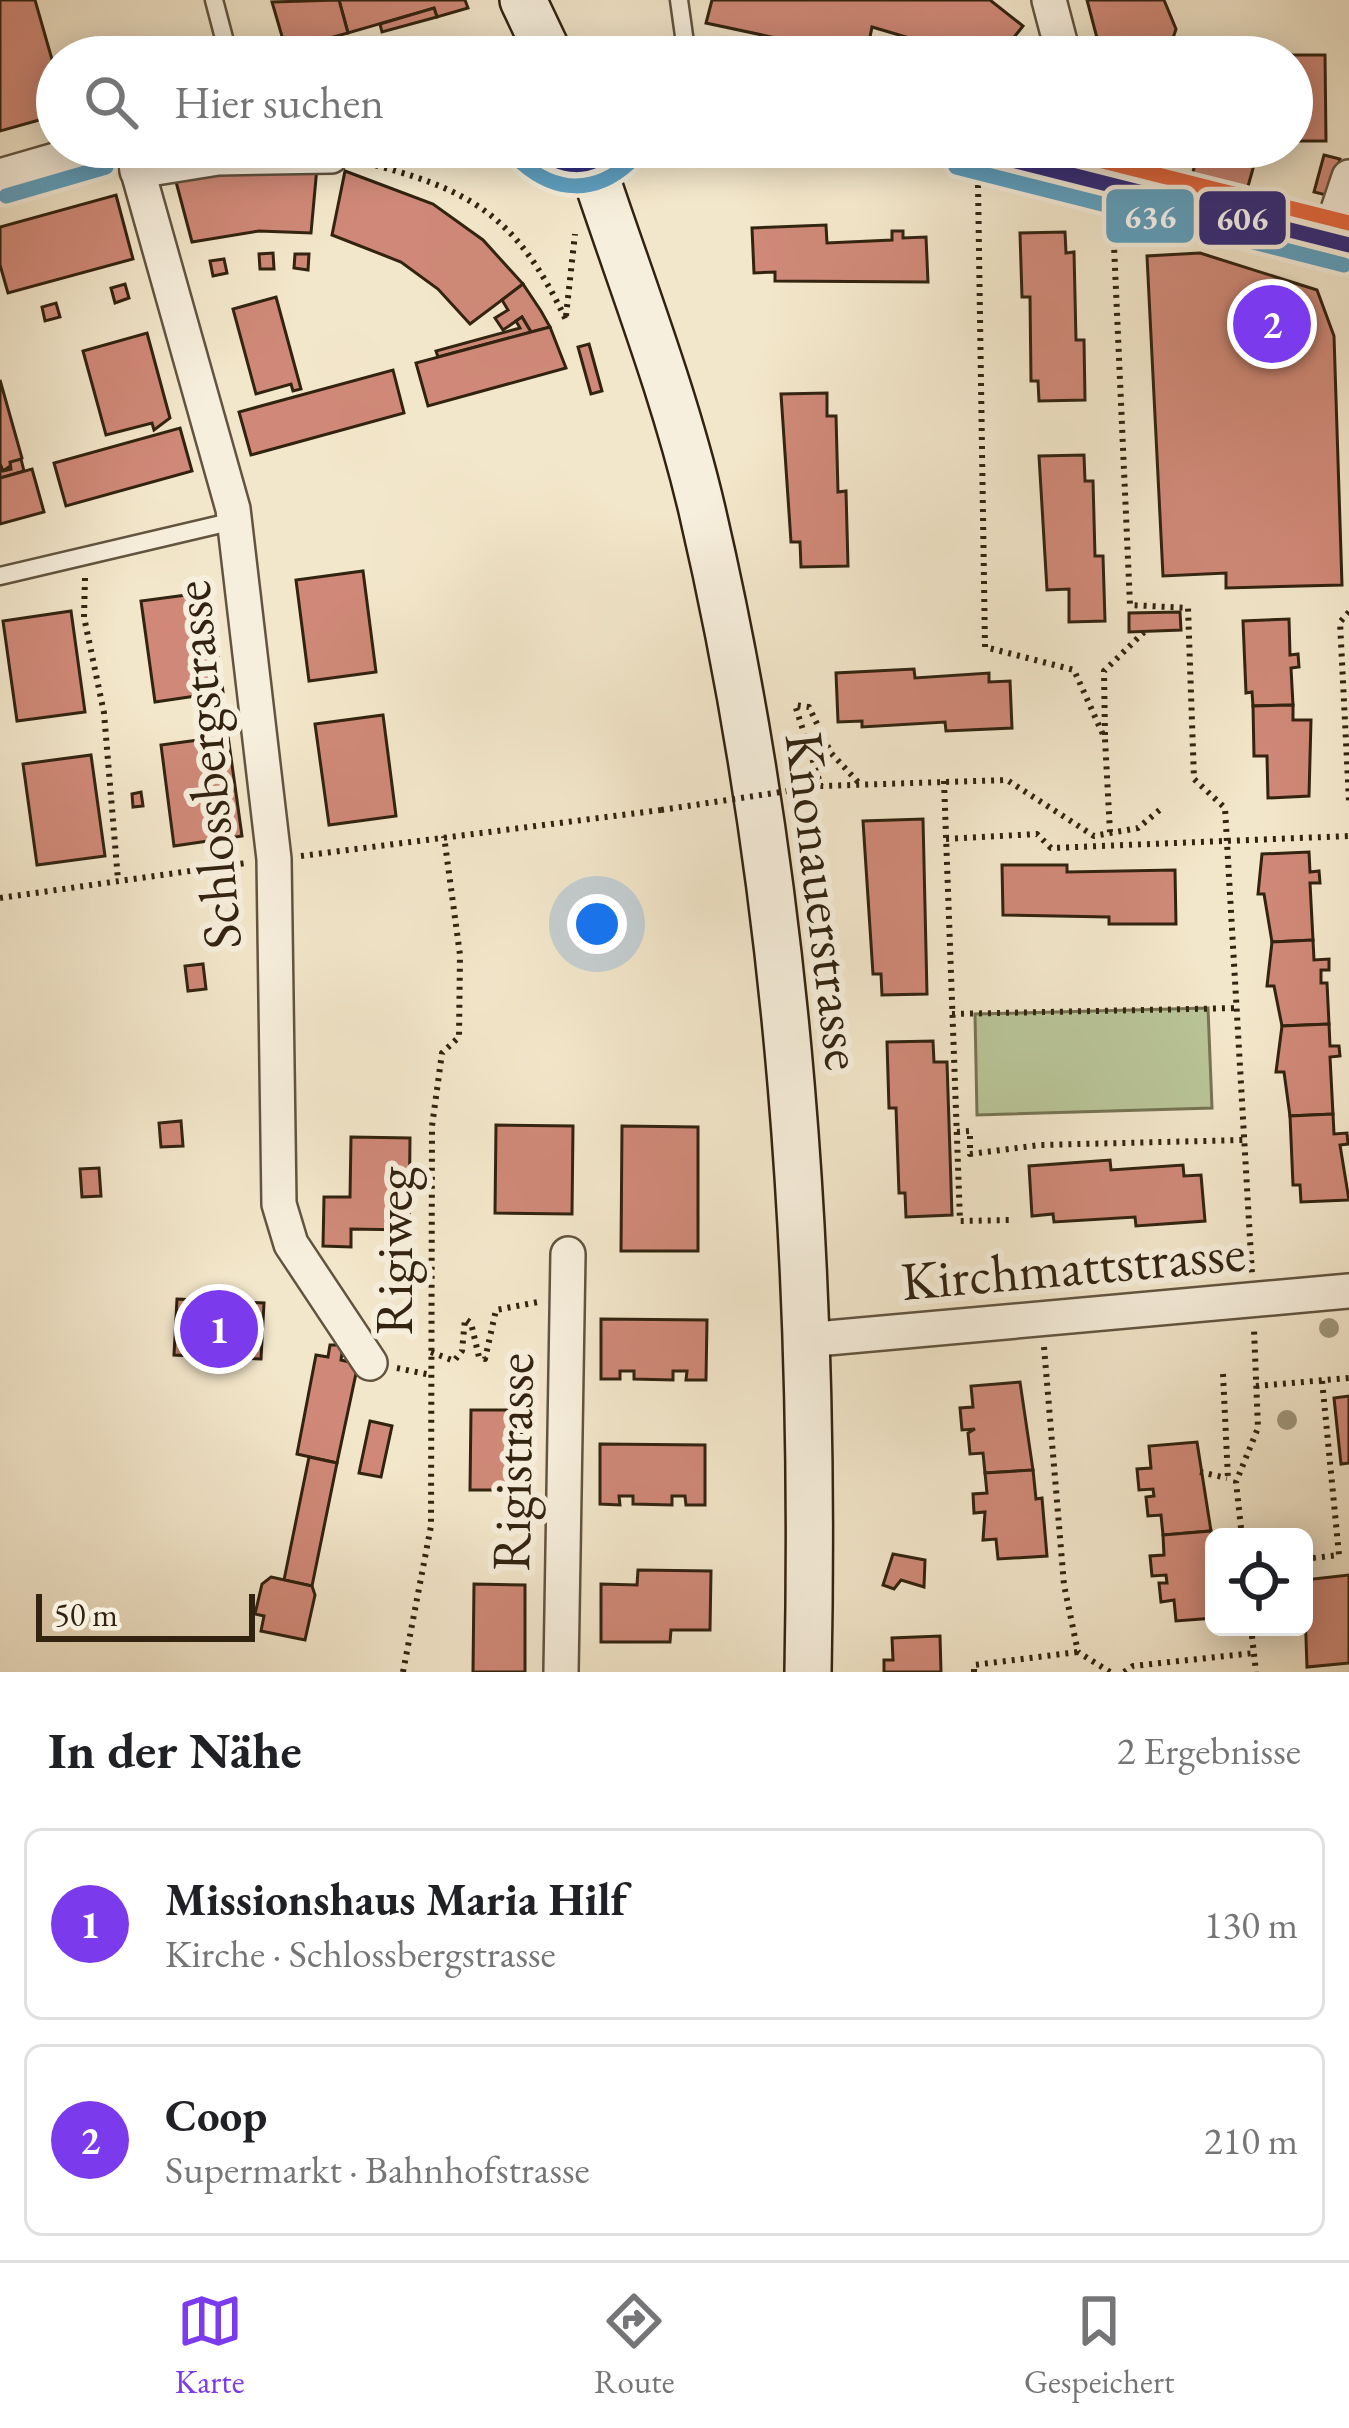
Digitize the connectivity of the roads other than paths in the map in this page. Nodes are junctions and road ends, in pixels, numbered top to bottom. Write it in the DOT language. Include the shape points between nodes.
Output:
graph roads {
  1 [pos="214,0"];
  2 [pos="523,0"];
  3 [pos="680,0"];
  4 [pos="1049,0"];
  5 [pos="223,36"];
  6 [pos="540,36"];
  7 [pos="684,36"];
  8 [pos="1058,36"];
  9 [pos="36,166"];
  10 [pos="136,168"];
  11 [pos="606,168"];
  12 [pos="1075,168"];
  13 [pos="0,176"];
  14 [pos="1349,177"];
  15 [pos="1339,243"];
  16 [pos="234,521"];
  17 [pos="0,576"];
  18 [pos="568,1254"];
  19 [pos="1349,1291"];
  20 [pos="806,1340"];
  21 [pos="370,1363"];
  22 [pos="561,1672"];
  23 [pos="808,1672"];
  1 -- 5 [label="lane"];
  2 -- 6 [label="street"];
  3 -- 7 [label="lane"];
  4 -- 8 [label="street"];
  9 -- 13 [label="street"];
  10 -- 16 [label="street, Schlossbergstrasse"];
  11 -- 20 [label="street, Knonauerstrasse" via="736,668 762,818 788,1043"];
  12 -- 15 [label="street" via="1112,185"];
  14 -- 15 [label="street"];
  16 -- 17 [label="lane"];
  16 -- 21 [label="street, Schlossbergstrasse" via="274,859 279,1204 291,1244"];
  18 -- 22 [label="street, Rigistrasse"];
  19 -- 20 [label="street, Kirchmattstrasse"];
  20 -- 23 [label="street, Knonauerstrasse"];
}
